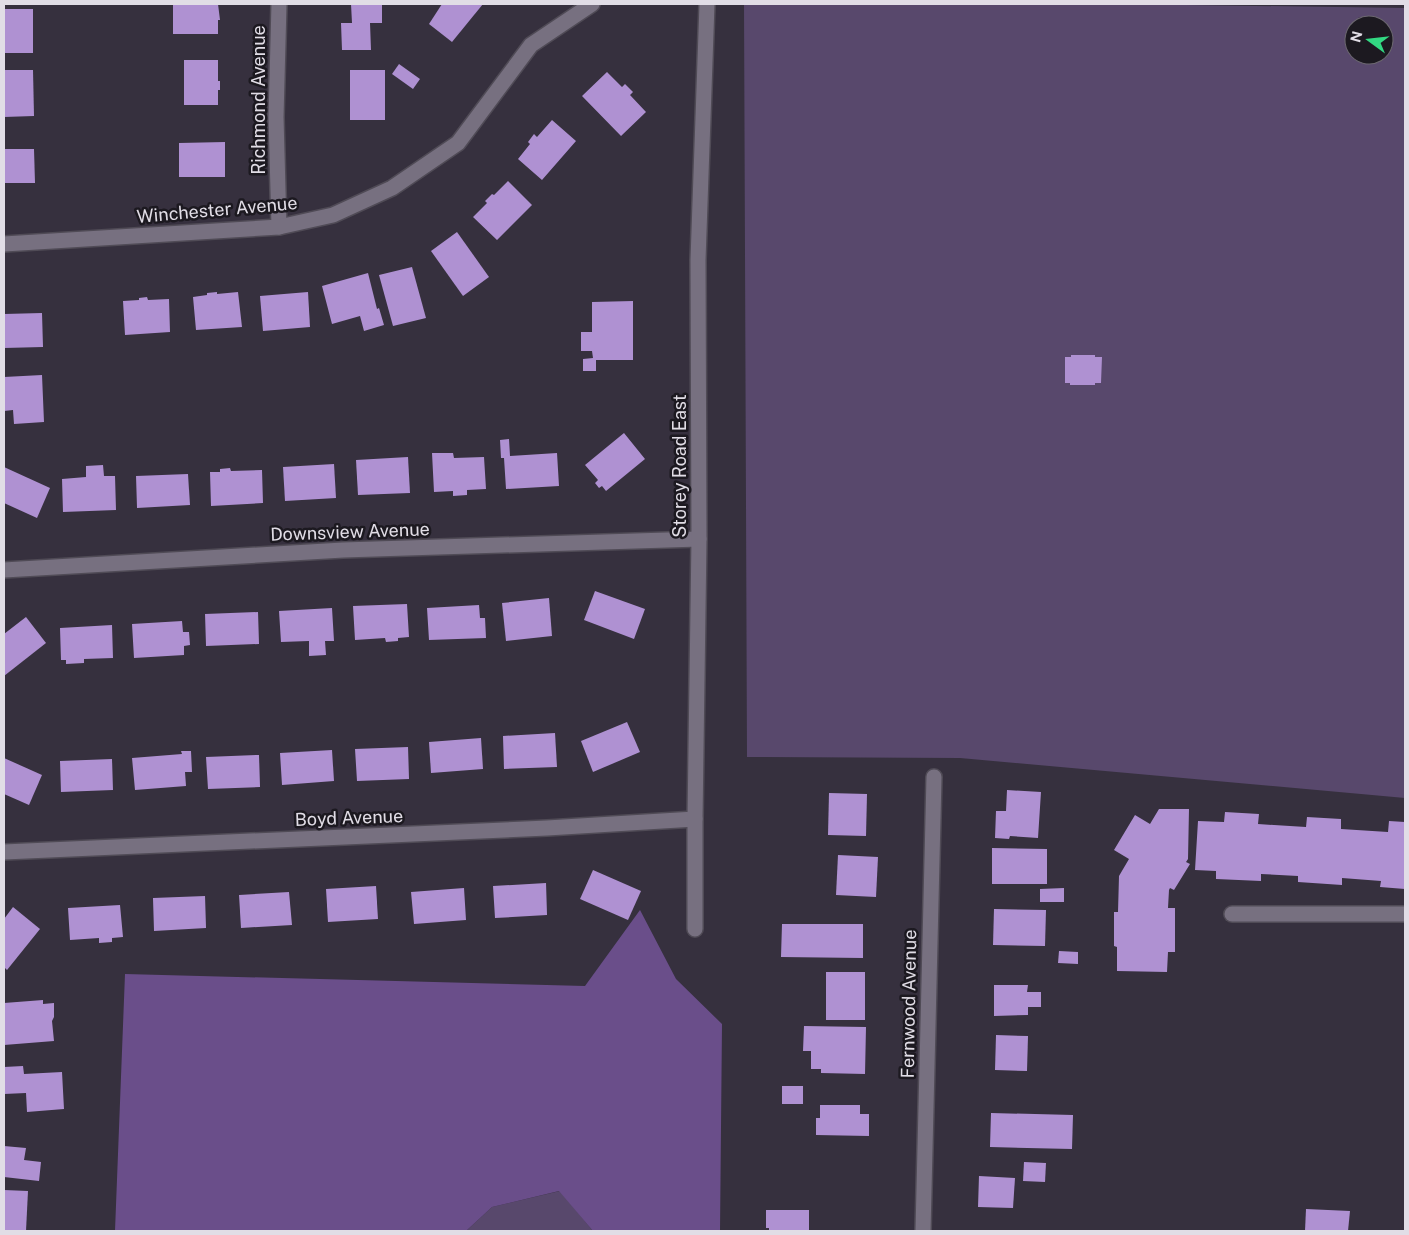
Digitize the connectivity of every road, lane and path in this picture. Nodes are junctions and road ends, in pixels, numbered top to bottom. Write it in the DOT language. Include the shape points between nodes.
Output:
graph roads {
  1 [pos="279,4"];
  2 [pos="592,4"];
  3 [pos="707,4"];
  4 [pos="279,227"];
  5 [pos="4,244"];
  6 [pos="699,539"];
  7 [pos="4,570"];
  8 [pos="934,777"];
  9 [pos="695,819"];
  10 [pos="4,852"];
  11 [pos="1232,914"];
  12 [pos="1405,914"];
  13 [pos="695,929"];
  14 [pos="923,1231"];
  1 -- 4 [label="street, Richmond Avenue" via="276,117"];
  2 -- 4 [label="street, Winchester Avenue" via="531,45 458,143 392,188 333,215"];
  3 -- 6 [label="street, Storey Road East" via="698,260"];
  4 -- 5 [label="street, Winchester Avenue"];
  6 -- 7 [label="street, Downsview Avenue" via="343,550"];
  6 -- 9 [label="street, Storey Road East"];
  8 -- 14 [label="street, Fernwood Avenue"];
  9 -- 10 [label="street, Boyd Avenue"];
  9 -- 13 [label="street, Storey Road East"];
  11 -- 12 [label="street"];
}
